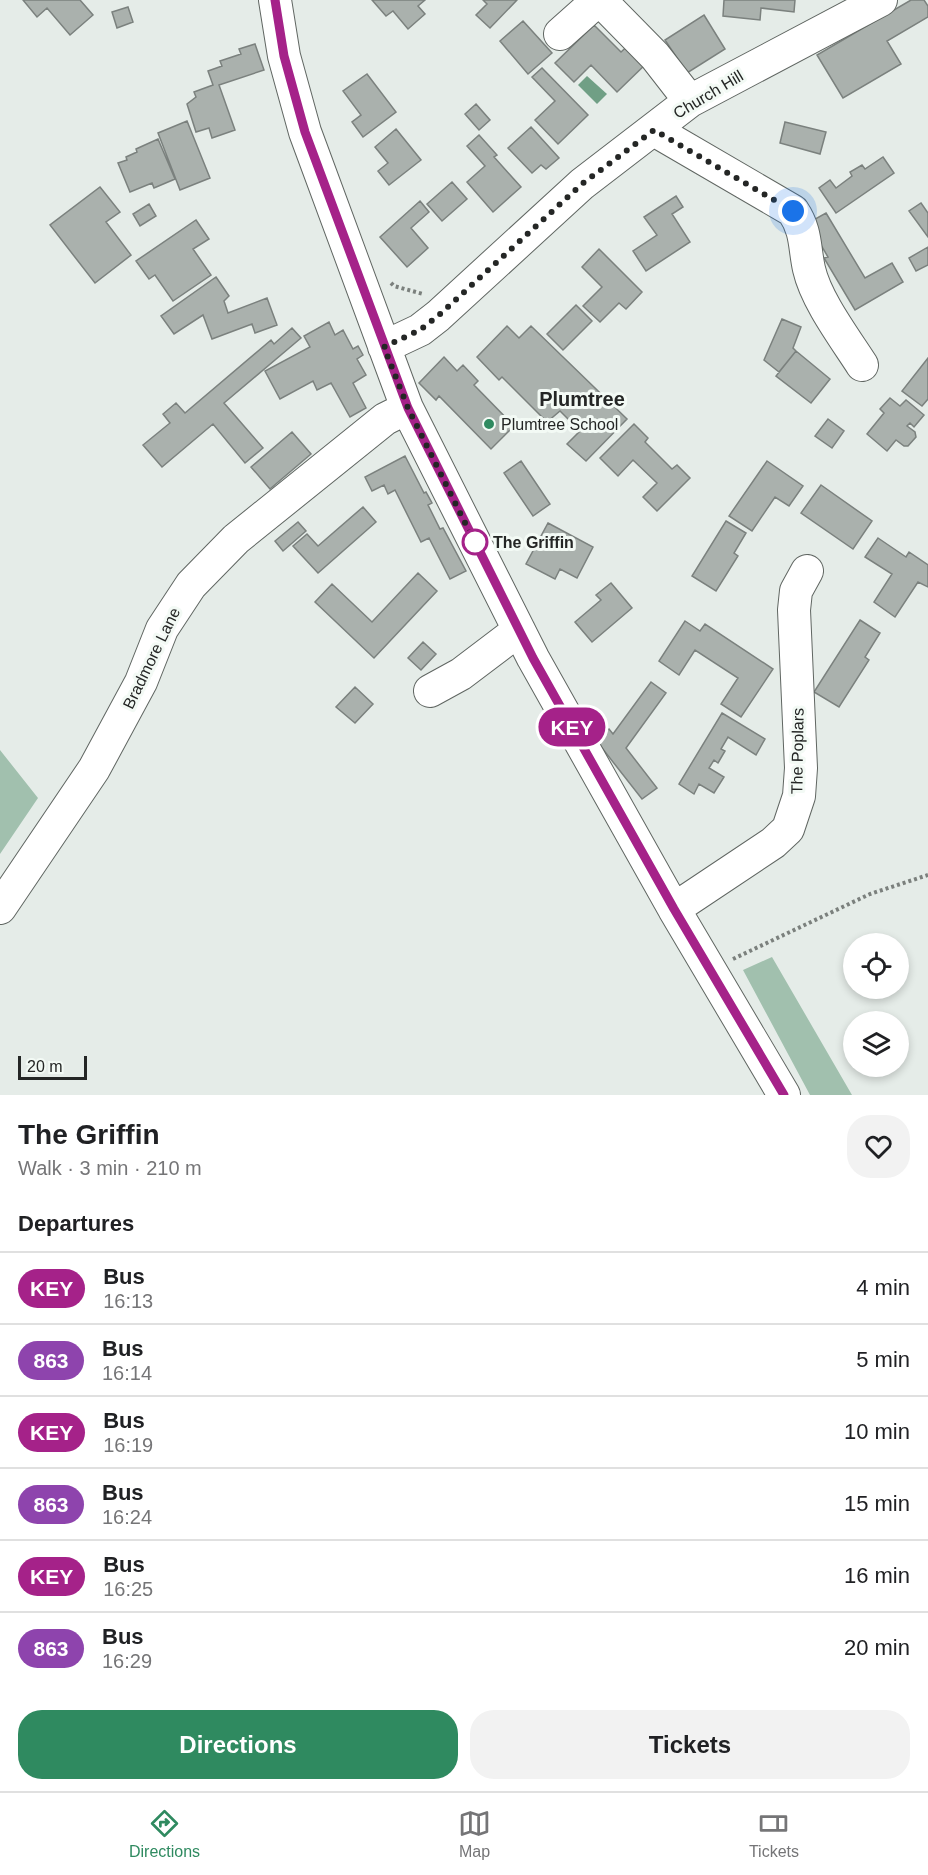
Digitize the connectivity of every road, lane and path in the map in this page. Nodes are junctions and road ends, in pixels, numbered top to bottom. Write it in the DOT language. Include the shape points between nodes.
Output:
graph roads {
  1 [pos="275,0"];
  2 [pos="599,0"];
  3 [pos="867,3"];
  4 [pos="560,34"];
  5 [pos="690,101"];
  6 [pos="654,130"];
  7 [pos="387,278"];
  8 [pos="459,297"];
  9 [pos="384,347"];
  10 [pos="861,365"];
  11 [pos="408,408"];
  12 [pos="807,570"];
  13 [pos="519,630"];
  14 [pos="430,690"];
  15 [pos="928,875"];
  16 [pos="0,908"];
  17 [pos="674,909"];
  18 [pos="710,970"];
  19 [pos="784,1095"];
  1 -- 9 [label="street" via="284,56 305,132"];
  2 -- 4 [label="street"];
  2 -- 5 [label="street" via="655,56"];
  3 -- 5 [label="street, Church Hill"];
  5 -- 6 [label="street, Church Hill"];
  6 -- 8 [label="street, Church Hill" via="582,184"];
  6 -- 10 [label="street" via="793,211 806,239 809,270 826,308"];
  7 -- 8 [label="path" via="394,286 419,293"];
  8 -- 9 [label="street, Church Hill" via="420,330"];
  9 -- 11 [label="street"];
  11 -- 13 [label="street"];
  11 -- 16 [label="street, Bradmore Lane" via="385,419 236,539 191,585 162,629 141,682 94,769"];
  12 -- 17 [label="street, The Poplars" via="796,591 794,610 801,768 799,796 788,829"];
  13 -- 14 [label="street" via="461,674"];
  13 -- 17 [label="street"];
  15 -- 18 [label="path" via="870,894"];
  17 -- 18 [label="street"];
  18 -- 19 [label="street"];
}
